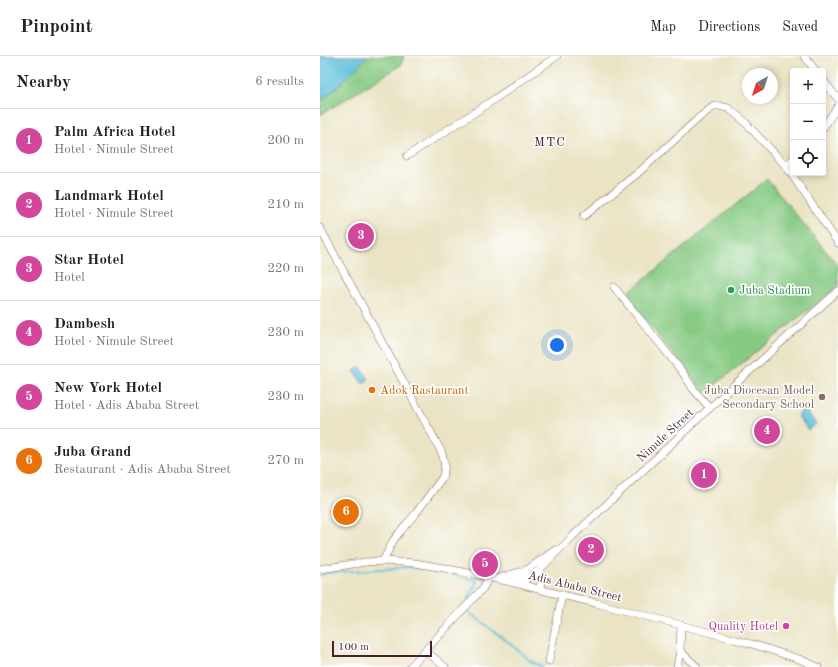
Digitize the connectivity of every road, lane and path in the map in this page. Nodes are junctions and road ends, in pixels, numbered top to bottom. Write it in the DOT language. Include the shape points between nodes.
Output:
graph roads {
  1 [pos="558,56"];
  2 [pos="804,56"];
  3 [pos="814,68"];
  4 [pos="826,84"];
  5 [pos="838,99"];
  6 [pos="838,106"];
  7 [pos="826,124"];
  8 [pos="406,156"];
  9 [pos="790,162"];
  10 [pos="786,166"];
  11 [pos="584,216"];
  12 [pos="320,228"];
  13 [pos="838,243"];
  14 [pos="614,287"];
  15 [pos="838,291"];
  16 [pos="710,408"];
  17 [pos="561,547"];
  18 [pos="383,561"];
  19 [pos="320,569"];
  20 [pos="528,569"];
  21 [pos="539,570"];
  22 [pos="489,577"];
  23 [pos="497,579"];
  24 [pos="510,582"];
  25 [pos="520,584"];
  26 [pos="539,589"];
  27 [pos="562,595"];
  28 [pos="681,626"];
  29 [pos="425,650"];
  30 [pos="680,651"];
  31 [pos="549,661"];
  32 [pos="410,667"];
  33 [pos="445,667"];
  34 [pos="677,667"];
  35 [pos="697,667"];
  36 [pos="818,667"];
  1 -- 8 [label="street"];
  2 -- 3 [label="street"];
  4 -- 5 [label="street"];
  6 -- 7 [label="street"];
  9 -- 10 [label="street"];
  10 -- 11 [label="street" via="743,120 728,108 714,106 638,173"];
  10 -- 13 [label="street"];
  12 -- 18 [label="street" via="441,451 445,466 442,478 393,541"];
  14 -- 16 [label="street"];
  15 -- 16 [label="street, Nimule Street"];
  16 -- 17 [label="street, Nimule Street"];
  17 -- 20 [label="street, Nimule Street"];
  17 -- 21 [label="street, Nimule Street"];
  18 -- 19 [label="street, Adis Ababa Street"];
  18 -- 22 [label="street, Adis Ababa Street" via="415,563"];
  20 -- 23 [label="street"];
  20 -- 24 [label="street, Nimule Street"];
  21 -- 25 [label="street, Nimule Street"];
  21 -- 26 [label="street"];
  22 -- 23 [label="street, Adis Ababa Street"];
  22 -- 29 [label="street" via="483,588"];
  23 -- 24 [label="street, Adis Ababa Street"];
  24 -- 25 [label="street, Adis Ababa Street"];
  25 -- 26 [label="street, Adis Ababa Street"];
  26 -- 27 [label="street, Adis Ababa Street"];
  27 -- 28 [label="street, Adis Ababa Street"];
  27 -- 31 [label="street"];
  28 -- 30 [label="street"];
  28 -- 36 [label="street, Adis Ababa Street" via="755,645"];
  29 -- 32 [label="street"];
  29 -- 33 [label="street"];
  30 -- 34 [label="street"];
  30 -- 35 [label="street"];
}
